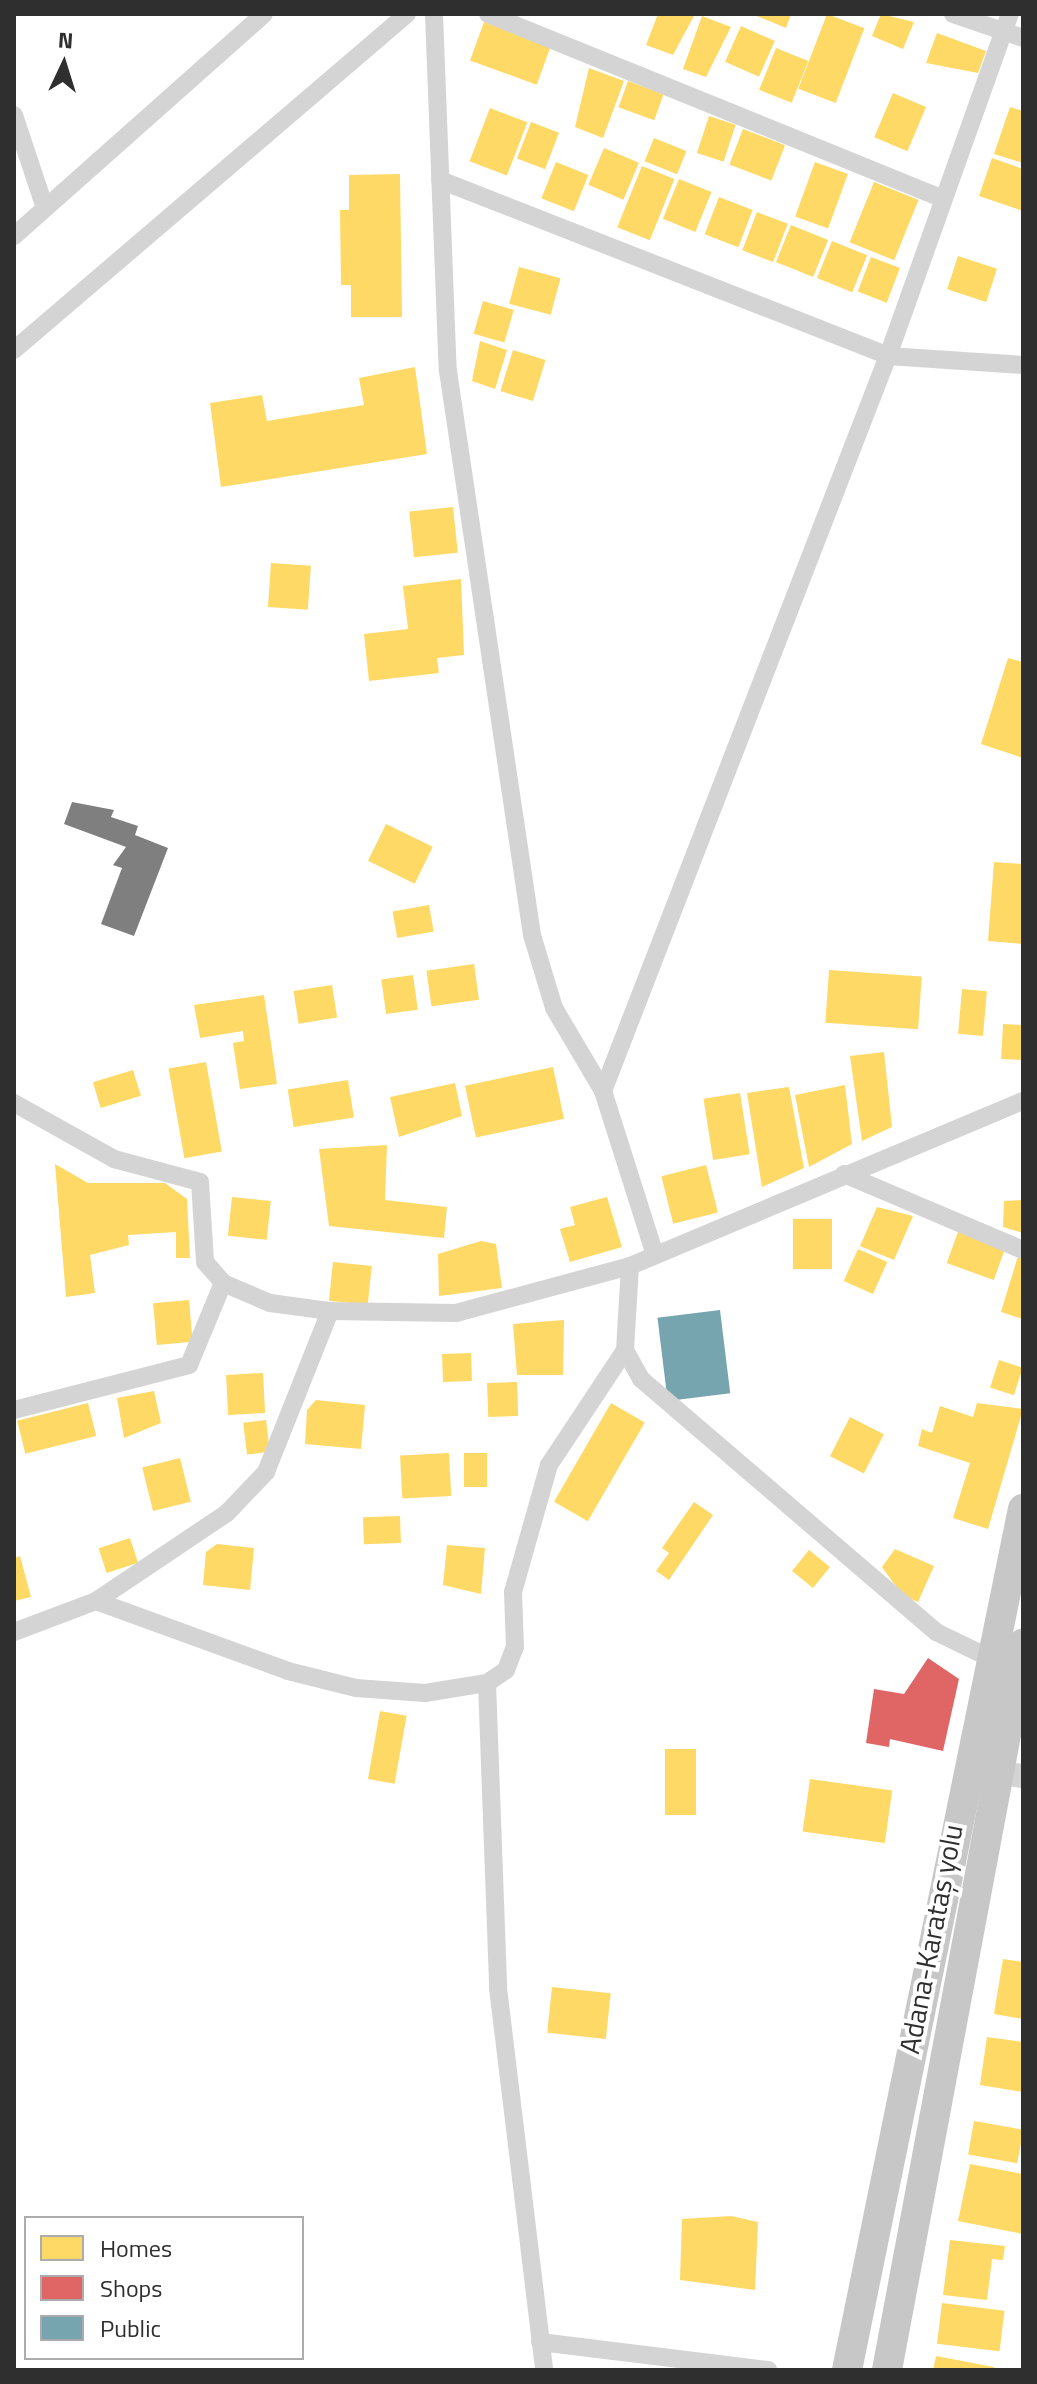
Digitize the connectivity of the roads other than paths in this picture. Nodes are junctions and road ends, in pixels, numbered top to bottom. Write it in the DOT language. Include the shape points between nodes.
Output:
graph roads {
  1 [pos="264,14"];
  2 [pos="407,14"];
  3 [pos="434,14"];
  4 [pos="488,14"];
  5 [pos="953,14"];
  6 [pos="1010,14"];
  7 [pos="1002,33"];
  8 [pos="1023,38"];
  9 [pos="14,115"];
  10 [pos="440,180"];
  11 [pos="943,199"];
  12 [pos="45,208"];
  13 [pos="14,236"];
  14 [pos="14,350"];
  15 [pos="888,356"];
  16 [pos="1022,360"];
  17 [pos="603,1091"];
  18 [pos="1023,1101"];
  19 [pos="14,1103"];
  20 [pos="844,1174"];
  21 [pos="1023,1250"];
  22 [pos="655,1255"];
  23 [pos="630,1266"];
  24 [pos="223,1283"];
  25 [pos="330,1311"];
  26 [pos="625,1350"];
  27 [pos="14,1410"];
  28 [pos="1023,1509"];
  29 [pos="96,1601"];
  30 [pos="14,1632"];
  31 [pos="1020,1656"];
  32 [pos="987,1658"];
  33 [pos="487,1683"];
  34 [pos="1016,1739"];
  35 [pos="1012,1774"];
  36 [pos="540,2342"];
  37 [pos="544,2370"];
  38 [pos="768,2370"];
  39 [pos="847,2370"];
  40 [pos="887,2370"];
  1 -- 12 [label="street"];
  2 -- 14 [label="street"];
  3 -- 10 [label="street"];
  4 -- 11 [label="street"];
  5 -- 7 [label="street"];
  6 -- 7 [label="street"];
  7 -- 8 [label="street"];
  7 -- 11 [label="street"];
  9 -- 12 [label="street"];
  10 -- 15 [label="street"];
  10 -- 17 [label="street" via="448,371 532,935 554,1008"];
  11 -- 15 [label="street"];
  12 -- 13 [label="street"];
  15 -- 16 [label="street"];
  15 -- 17 [label="street"];
  17 -- 22 [label="street"];
  18 -- 20 [label="street"];
  19 -- 24 [label="street" via="114,1159 200,1182 205,1262"];
  20 -- 21 [label="street"];
  20 -- 22 [label="street"];
  22 -- 23 [label="street"];
  23 -- 25 [label="street" via="456,1313"];
  23 -- 26 [label="street"];
  24 -- 25 [label="street" via="270,1303"];
  24 -- 27 [label="street" via="189,1365"];
  25 -- 29 [label="street" via="266,1472 227,1513"];
  26 -- 32 [label="street" via="641,1379 936,1632"];
  26 -- 33 [label="street" via="549,1465 513,1592 515,1647 506,1670"];
  28 -- 32 [label="main road, Adana-Karataş yolu"];
  29 -- 30 [label="street"];
  29 -- 33 [label="street" via="288,1671 356,1688 425,1693"];
  31 -- 32 [label="street"];
  31 -- 34 [label="main road, Adana-Karataş yolu"];
  32 -- 39 [label="main road, Adana-Karataş yolu"];
  33 -- 36 [label="street" via="498,1988"];
  34 -- 35 [label="main road, Adana-Karataş yolu"];
  35 -- 40 [label="main road, Adana-Karataş yolu"];
  36 -- 37 [label="street"];
  36 -- 38 [label="street"];
}
